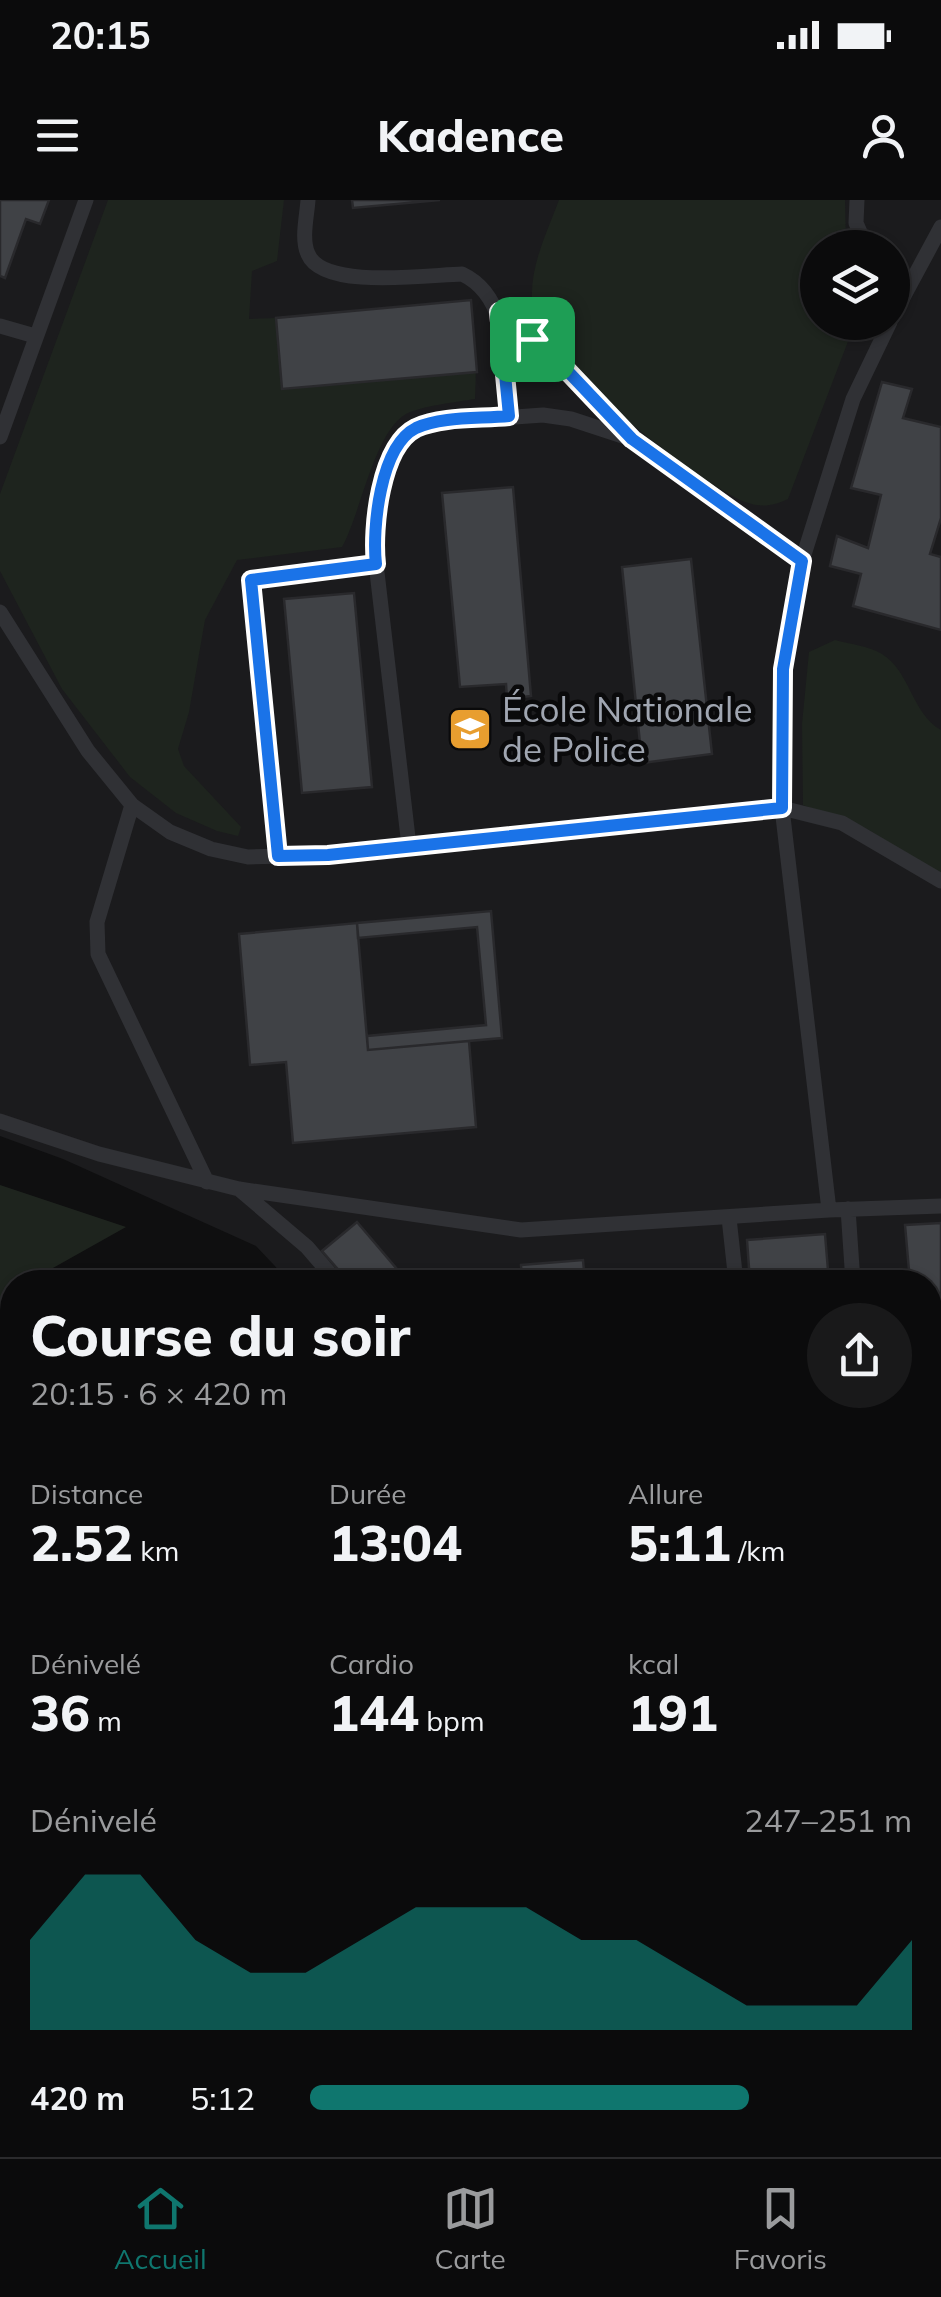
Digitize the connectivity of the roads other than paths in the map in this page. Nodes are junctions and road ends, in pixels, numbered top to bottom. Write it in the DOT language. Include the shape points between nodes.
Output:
graph roads {
  1 [pos="86,200"];
  2 [pos="308,200"];
  3 [pos="857,200"];
  4 [pos="941,227"];
  5 [pos="859,230"];
  6 [pos="910,283"];
  7 [pos="499,312"];
  8 [pos="0,326"];
  9 [pos="35,336"];
  10 [pos="882,340"];
  11 [pos="509,416"];
  12 [pos="0,436"];
  13 [pos="632,439"];
  14 [pos="802,561"];
  15 [pos="376,564"];
  16 [pos="0,612"];
  17 [pos="132,805"];
  18 [pos="782,808"];
  19 [pos="409,846"];
  20 [pos="278,856"];
  21 [pos="941,880"];
  22 [pos="0,1120"];
  23 [pos="208,1182"];
  24 [pos="239,1189"];
  25 [pos="941,1206"];
  26 [pos="848,1209"];
  27 [pos="829,1210"];
  28 [pos="729,1218"];
  29 [pos="326,1270"];
  30 [pos="735,1270"];
  31 [pos="852,1270"];
  1 -- 9 [label="lane"];
  2 -- 7 [label="lane" via="305,249 313,264 349,277 462,274 479,282"];
  3 -- 5 [label="lane"];
  4 -- 6 [label="lane"];
  7 -- 11 [label="lane"];
  7 -- 13 [label="lane" via="559,362"];
  8 -- 9 [label="lane"];
  9 -- 12 [label="lane"];
  10 -- 14 [label="lane" via="853,399"];
  11 -- 13 [label="lane" via="570,420"];
  11 -- 15 [label="lane" via="411,430 376,504"];
  13 -- 14 [label="lane"];
  14 -- 18 [label="lane" via="783,669"];
  15 -- 19 [label="lane"];
  15 -- 20 [label="lane" via="251,580"];
  16 -- 17 [label="lane" via="88,751"];
  17 -- 20 [label="lane" via="170,832 211,849"];
  17 -- 23 [label="lane" via="97,922 98,954"];
  18 -- 19 [label="lane"];
  18 -- 21 [label="lane" via="842,823"];
  18 -- 27 [label="lane"];
  19 -- 20 [label="lane"];
  22 -- 23 [label="lane"];
  23 -- 24 [label="lane"];
  24 -- 28 [label="lane" via="521,1230"];
  24 -- 29 [label="lane"];
  25 -- 26 [label="lane"];
  26 -- 27 [label="lane"];
  26 -- 31 [label="lane"];
  27 -- 28 [label="lane"];
  28 -- 30 [label="lane"];
}
